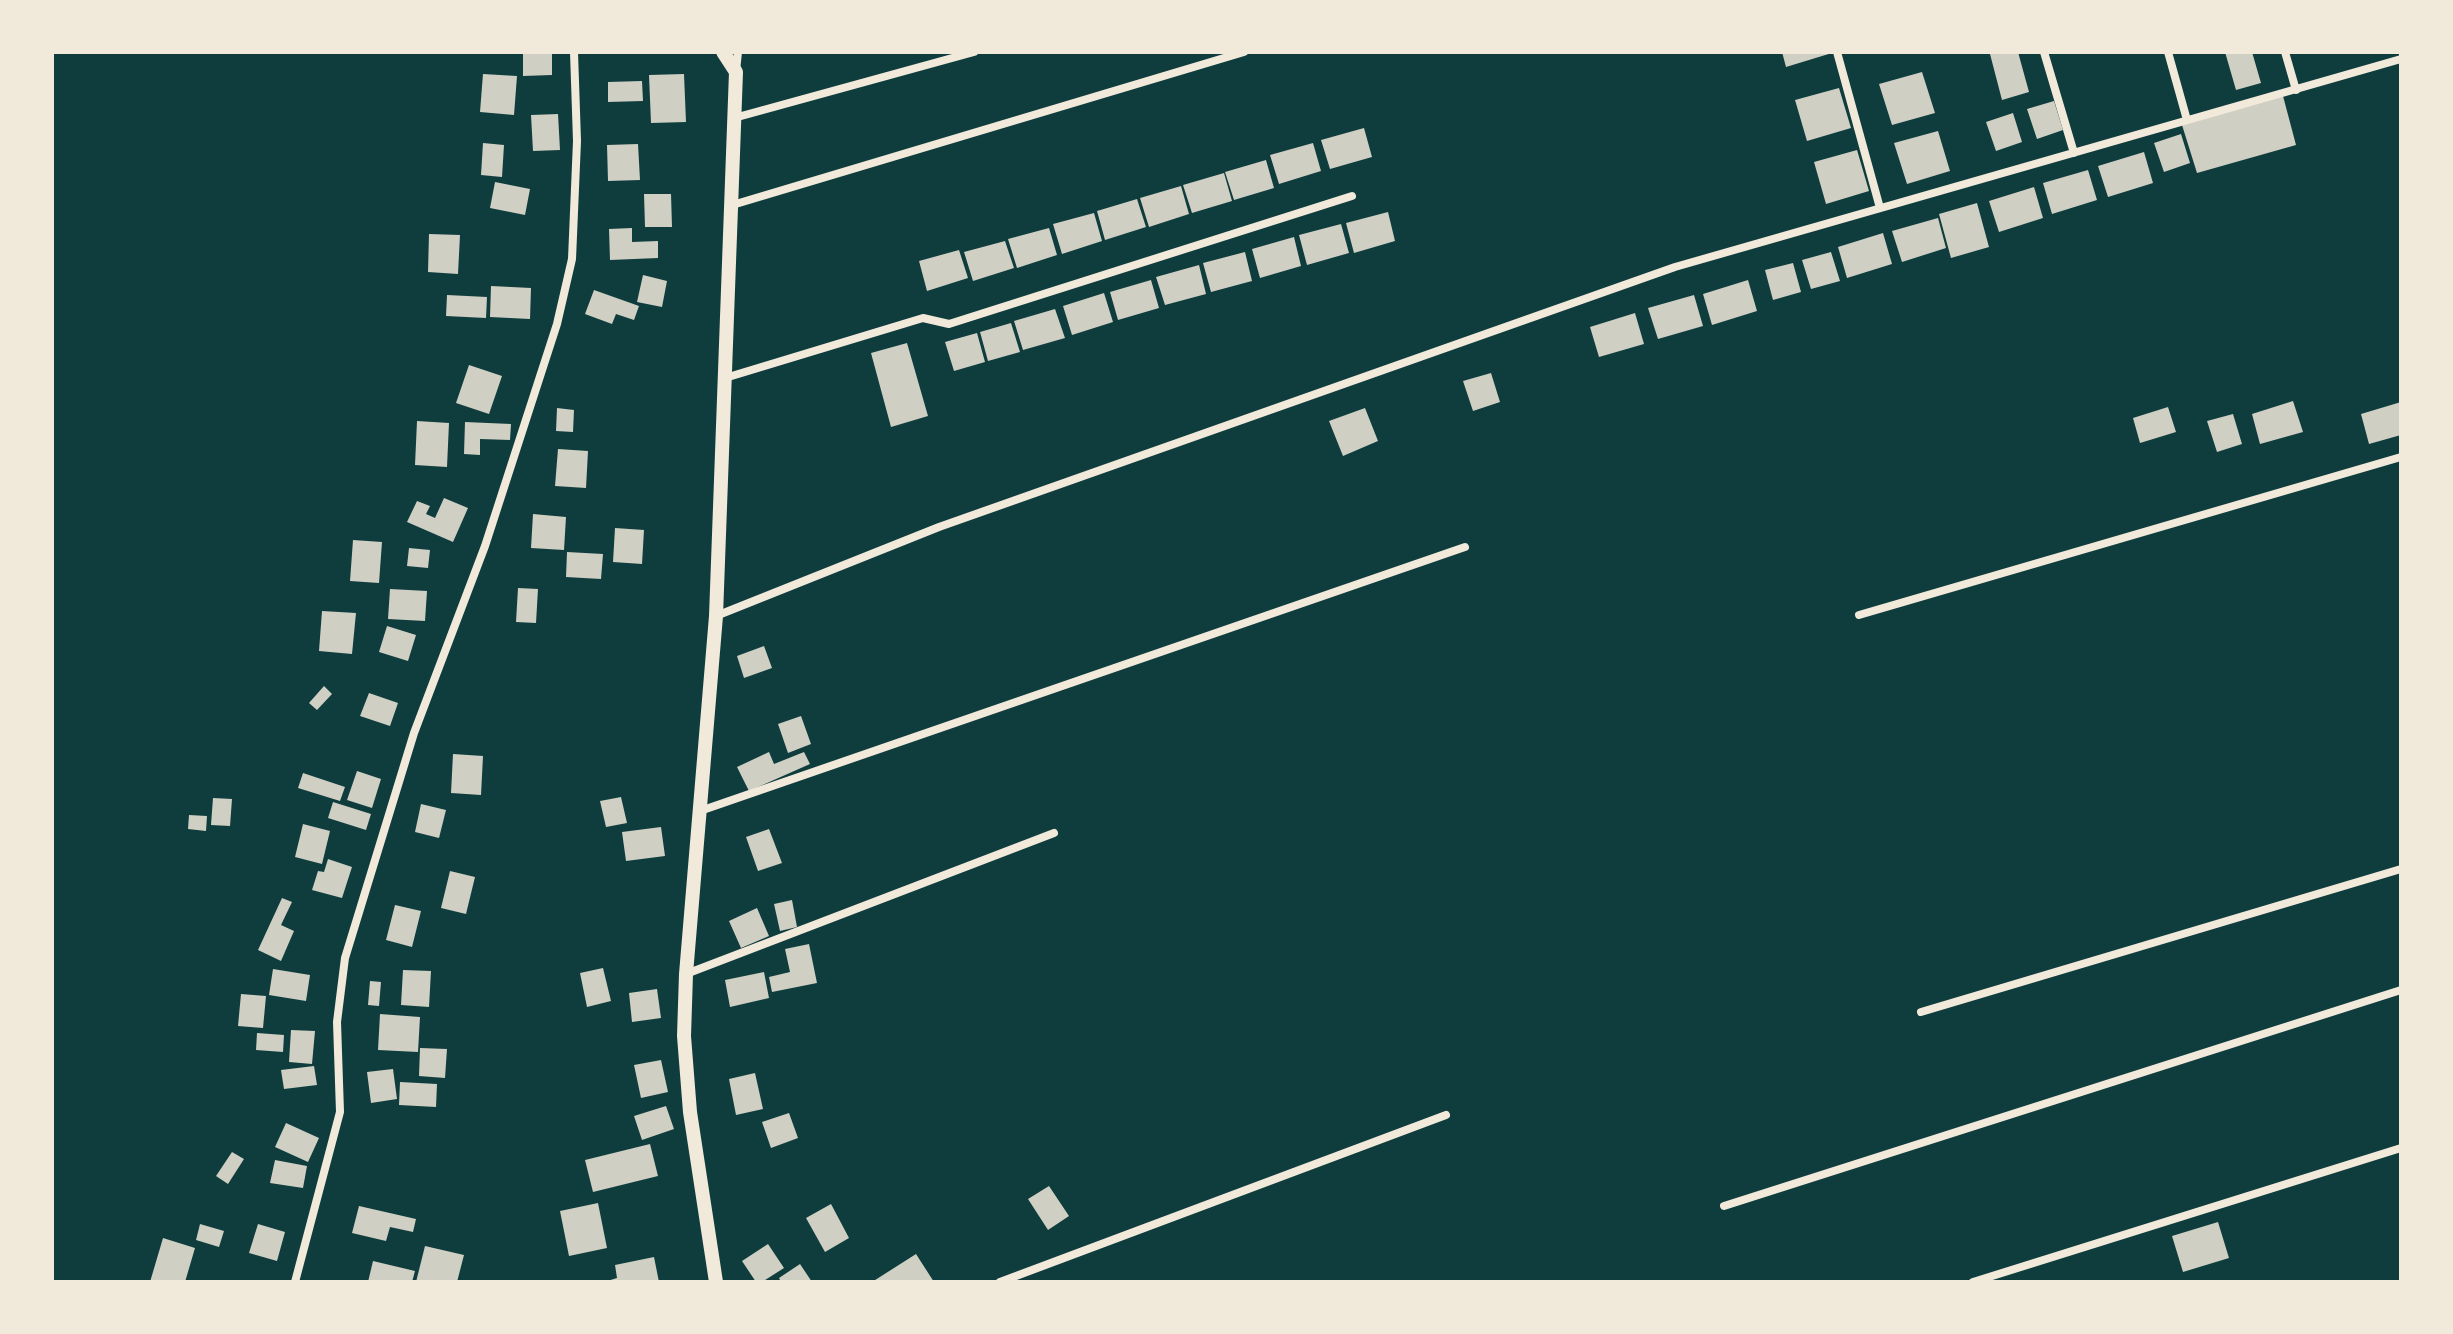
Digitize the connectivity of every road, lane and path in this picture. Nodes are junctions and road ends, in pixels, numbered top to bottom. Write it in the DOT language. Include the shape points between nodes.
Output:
graph roads {
  1 [pos="574,52"];
  2 [pos="723,52"];
  3 [pos="738,52"];
  4 [pos="974,52"];
  5 [pos="1244,52"];
  6 [pos="1837,52"];
  7 [pos="2044,52"];
  8 [pos="2168,52"];
  9 [pos="2285,52"];
  10 [pos="2401,59"];
  11 [pos="736,72"];
  12 [pos="2296,90"];
  13 [pos="734,118"];
  14 [pos="2187,120"];
  15 [pos="2074,153"];
  16 [pos="1352,196"];
  17 [pos="729,206"];
  18 [pos="1880,208"];
  19 [pos="725,378"];
  20 [pos="2401,457"];
  21 [pos="1465,547"];
  22 [pos="1859,615"];
  23 [pos="716,616"];
  24 [pos="700,811"];
  25 [pos="1054,833"];
  26 [pos="2401,869"];
  27 [pos="686,974"];
  28 [pos="2401,990"];
  29 [pos="1921,1012"];
  30 [pos="1446,1115"];
  31 [pos="2401,1148"];
  32 [pos="1724,1206"];
  33 [pos="295,1282"];
  34 [pos="716,1282"];
  35 [pos="1000,1282"];
  36 [pos="1973,1282"];
  1 -- 33 [label="street" via="572,259 538,389 414,733 345,958 337,1022 340,1112"];
  2 -- 11 [label="street"];
  3 -- 11 [label="street"];
  4 -- 13 [label="street"];
  5 -- 17 [label="street"];
  6 -- 18 [label="street"];
  7 -- 15 [label="street"];
  8 -- 14 [label="street"];
  9 -- 12 [label="street"];
  10 -- 12 [label="street"];
  11 -- 13 [label="street"];
  12 -- 14 [label="street"];
  13 -- 17 [label="street"];
  14 -- 15 [label="street"];
  15 -- 18 [label="street"];
  16 -- 19 [label="street" via="949,324 923,318"];
  17 -- 19 [label="street"];
  18 -- 23 [label="street" via="1675,267 939,527"];
  19 -- 23 [label="street"];
  20 -- 22 [label="street"];
  21 -- 24 [label="street"];
  23 -- 24 [label="street"];
  24 -- 27 [label="street"];
  25 -- 27 [label="street"];
  26 -- 29 [label="street"];
  27 -- 34 [label="street" via="690,1112"];
  28 -- 32 [label="street"];
  30 -- 35 [label="street"];
  31 -- 36 [label="street"];
}
